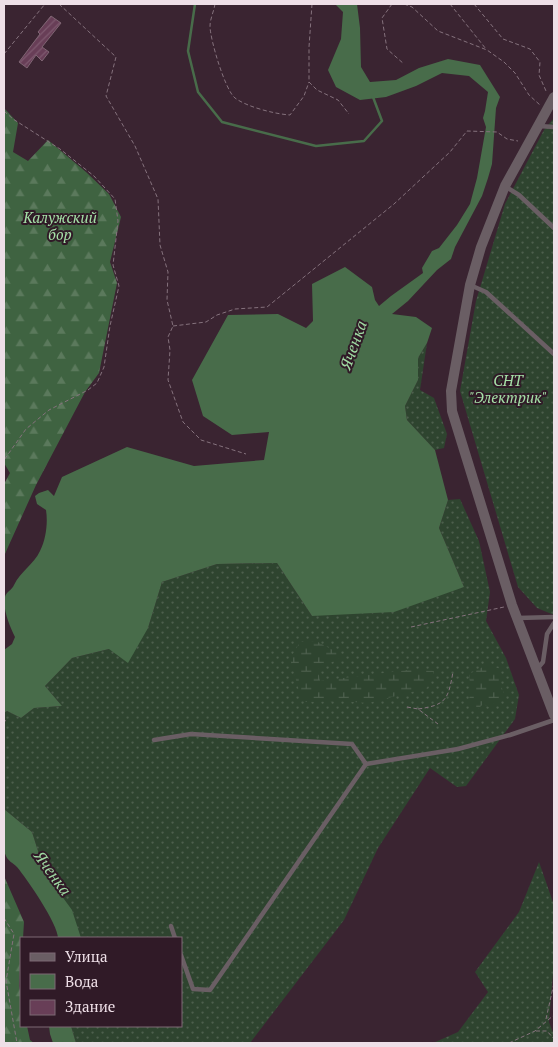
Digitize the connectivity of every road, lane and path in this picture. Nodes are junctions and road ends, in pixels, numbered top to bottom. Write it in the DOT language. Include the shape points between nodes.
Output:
graph roads {
  1 [pos="45,4"];
  2 [pos="59,4"];
  3 [pos="215,4"];
  4 [pos="312,4"];
  5 [pos="392,4"];
  6 [pos="404,4"];
  7 [pos="450,4"];
  8 [pos="474,4"];
  9 [pos="487,50"];
  10 [pos="4,54"];
  11 [pos="404,64"];
  12 [pos="309,82"];
  13 [pos="554,97"];
  14 [pos="546,110"];
  15 [pos="4,111"];
  16 [pos="348,114"];
  17 [pos="537,126"];
  18 [pos="554,127"];
  19 [pos="529,142"];
  20 [pos="505,186"];
  21 [pos="554,228"];
  22 [pos="470,285"];
  23 [pos="173,326"];
  24 [pos="554,354"];
  25 [pos="246,454"];
  26 [pos="4,460"];
  27 [pos="512,605"];
  28 [pos="554,617"];
  29 [pos="517,618"];
  30 [pos="554,623"];
  31 [pos="411,627"];
  32 [pos="536,670"];
  33 [pos="453,672"];
  34 [pos="407,707"];
  35 [pos="418,709"];
  36 [pos="554,716"];
  37 [pos="554,720"];
  38 [pos="438,724"];
  39 [pos="154,740"];
  40 [pos="366,764"];
  41 [pos="4,918"];
  42 [pos="171,926"];
  43 [pos="175,937"];
  44 [pos="182,958"];
  45 [pos="554,983"];
  46 [pos="554,1015"];
  47 [pos="546,1020"];
  48 [pos="535,1031"];
  49 [pos="554,1039"];
  50 [pos="17,1043"];
  51 [pos="509,1043"];
  1 -- 10 [label="path"];
  2 -- 23 [label="path" via="116,56 106,96 135,146 158,198 160,245 168,272 167,300"];
  3 -- 12 [label="path" via="210,24 211,41 234,97 244,103 290,115 304,96"];
  4 -- 12 [label="path"];
  5 -- 11 [label="path" via="382,18 386,49"];
  6 -- 9 [label="path" via="412,7 438,32"];
  7 -- 9 [label="path"];
  8 -- 13 [label="path" via="503,39 530,49 540,62 539,75 544,89"];
  9 -- 14 [label="path" via="515,73 529,95"];
  12 -- 16 [label="path" via="316,90 338,100"];
  13 -- 14 [label="street"];
  14 -- 17 [label="street"];
  15 -- 26 [label="path" via="60,149 94,176 115,199 118,220 113,265 119,286 104,367 97,383 49,410 26,429"];
  17 -- 18 [label="lane"];
  17 -- 19 [label="street"];
  19 -- 20 [label="street"];
  19 -- 23 [label="path" via="507,139 497,132 467,130 450,152 394,204 266,306 235,310 206,322"];
  20 -- 21 [label="lane"];
  20 -- 22 [label="street"];
  22 -- 24 [label="lane" via="486,292"];
  22 -- 27 [label="street" via="451,391 452,411"];
  23 -- 25 [label="path" via="168,337 168,380 183,422 201,440"];
  27 -- 29 [label="street"];
  27 -- 31 [label="path"];
  28 -- 29 [label="lane"];
  29 -- 32 [label="street"];
  30 -- 32 [label="lane" via="547,634 543,662"];
  32 -- 36 [label="street"];
  33 -- 35 [label="path" via="448,695 436,706"];
  34 -- 35 [label="path"];
  35 -- 38 [label="path"];
  37 -- 40 [label="lane" via="458,749"];
  39 -- 40 [label="lane" via="191,734 352,744"];
  40 -- 44 [label="lane" via="210,990 193,988"];
  41 -- 50 [label="path" via="14,934 6,981"];
  42 -- 43 [label="lane"];
  45 -- 47 [label="path"];
  46 -- 47 [label="path"];
  47 -- 48 [label="path"];
  48 -- 49 [label="path" via="547,1031"];
  48 -- 51 [label="path"];
}
